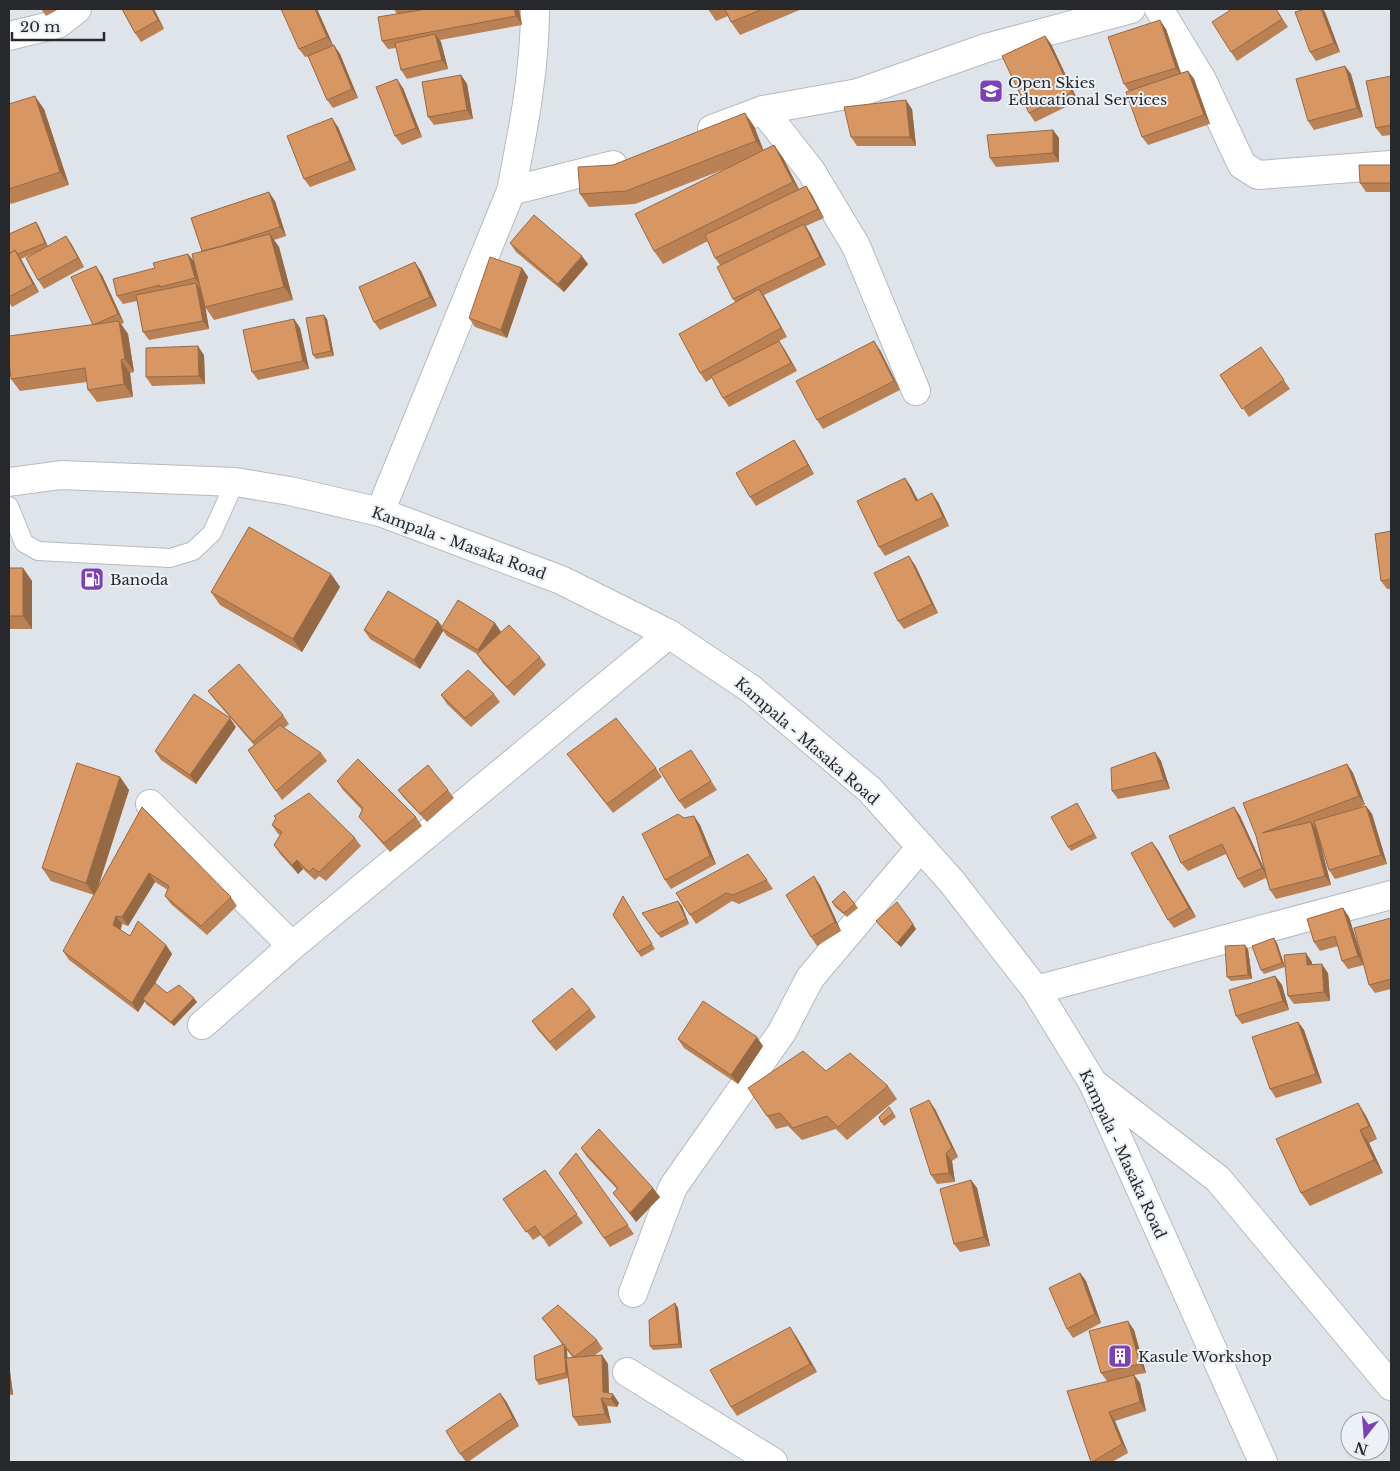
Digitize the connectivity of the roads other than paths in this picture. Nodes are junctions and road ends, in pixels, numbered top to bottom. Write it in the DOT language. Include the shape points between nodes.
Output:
graph roads {
  1 [pos="77,9"];
  2 [pos="535,9"];
  3 [pos="1131,9"];
  4 [pos="1159,9"];
  5 [pos="9,36"];
  6 [pos="763,110"];
  7 [pos="689,137"];
  8 [pos="633,157"];
  9 [pos="1391,165"];
  10 [pos="511,191"];
  11 [pos="916,391"];
  12 [pos="9,482"];
  13 [pos="235,482"];
  14 [pos="9,506"];
  15 [pos="380,512"];
  16 [pos="669,634"];
  17 [pos="150,804"];
  18 [pos="921,847"];
  19 [pos="1391,895"];
  20 [pos="292,946"];
  21 [pos="1036,990"];
  22 [pos="202,1025"];
  23 [pos="1093,1084"];
  24 [pos="633,1293"];
  25 [pos="627,1372"];
  26 [pos="1391,1386"];
  27 [pos="773,1462"];
  28 [pos="1263,1462"];
  1 -- 5 [label="street" via="58,24"];
  2 -- 10 [label="street" via="535,54"];
  3 -- 6 [label="street" via="986,48 858,93"];
  4 -- 9 [label="street" via="1202,80 1242,164 1258,175"];
  6 -- 7 [label="street"];
  6 -- 11 [label="street" via="811,171 856,246"];
  8 -- 10 [label="street" via="596,171"];
  10 -- 15 [label="street"];
  12 -- 13 [label="street, Kampala - Masaka Road" via="61,475"];
  13 -- 14 [label="lane" via="212,534 193,551 170,558 38,551 24,543"];
  13 -- 15 [label="street, Kampala - Masaka Road"];
  15 -- 16 [label="street, Kampala - Masaka Road" via="561,580"];
  16 -- 18 [label="street, Kampala - Masaka Road" via="751,689 870,790"];
  16 -- 20 [label="street"];
  17 -- 20 [label="street"];
  18 -- 21 [label="street, Kampala - Masaka Road"];
  18 -- 24 [label="street" via="810,978 782,1032 673,1187"];
  19 -- 21 [label="street"];
  20 -- 22 [label="street"];
  21 -- 23 [label="street, Kampala - Masaka Road"];
  23 -- 26 [label="street" via="1218,1179"];
  23 -- 28 [label="street, Kampala - Masaka Road"];
  25 -- 27 [label="street"];
}
